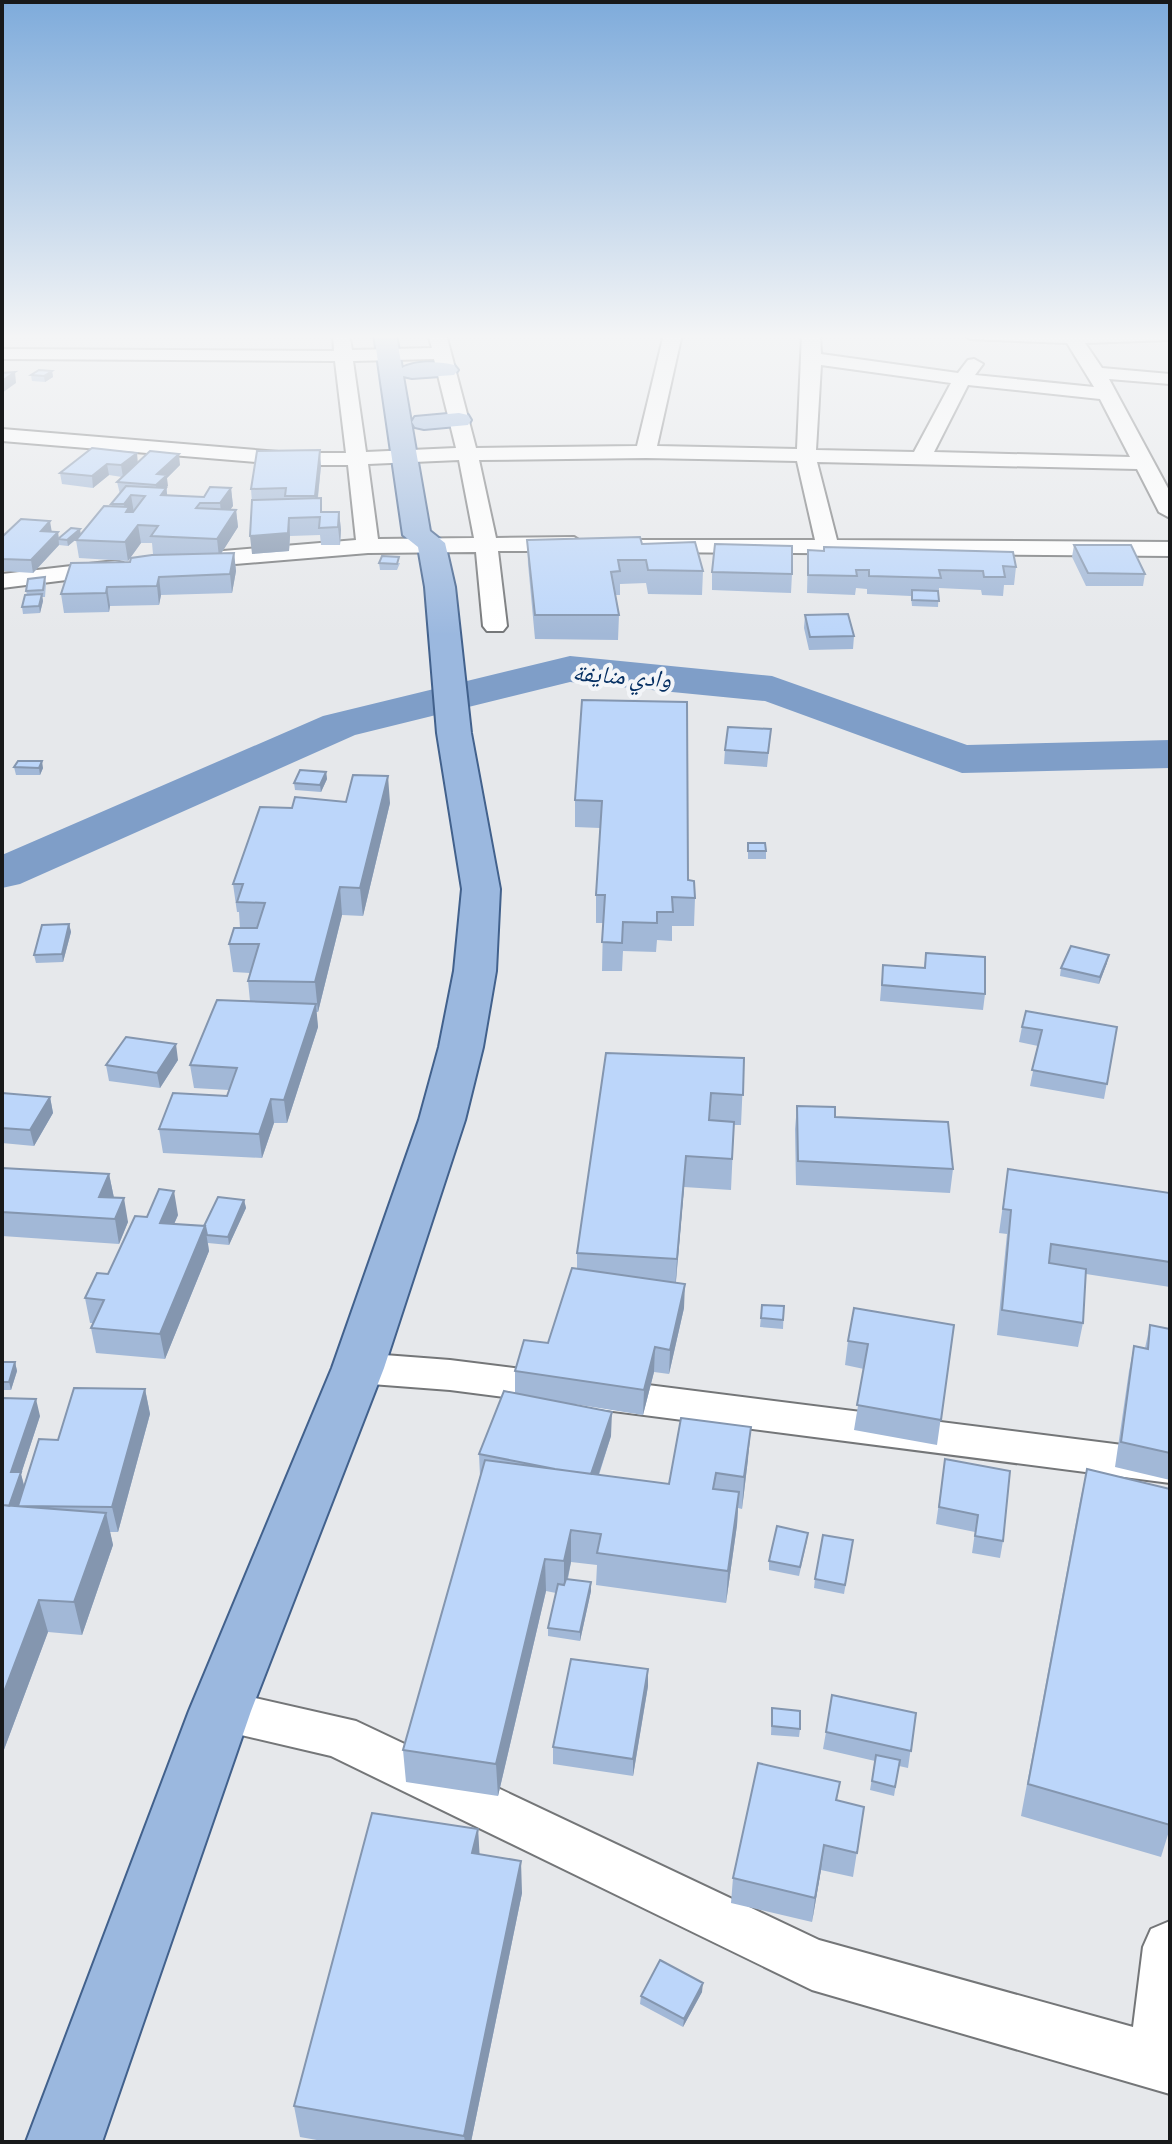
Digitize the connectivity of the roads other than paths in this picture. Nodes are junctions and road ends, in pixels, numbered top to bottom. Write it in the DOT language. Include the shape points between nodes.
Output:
graph roads {
  1 [pos="354,434"];
  2 [pos="403,434"];
  3 [pos="427,434"];
  4 [pos="463,434"];
  5 [pos="650,434"];
  6 [pos="807,434"];
  7 [pos="934,434"];
  8 [pos="1128,434"];
  9 [pos="2,435"];
  10 [pos="646,452"];
  11 [pos="431,454"];
  12 [pos="404,455"];
  13 [pos="468,455"];
  14 [pos="806,458"];
  15 [pos="921,458"];
  16 [pos="357,459"];
  17 [pos="1144,463"];
  18 [pos="1163,486"];
  19 [pos="1170,512"];
  20 [pos="431,543"];
  21 [pos="486,544"];
  22 [pos="594,544"];
  23 [pos="625,545"];
  24 [pos="827,545"];
  25 [pos="368,546"];
  26 [pos="1170,549"];
  27 [pos="169,563"];
  28 [pos="138,566"];
  29 [pos="2,581"];
  30 [pos="495,626"];
  31 [pos="358,1368"];
  32 [pos="1170,1467"];
  33 [pos="220,1711"];
  34 [pos="1170,1947"];
  35 [pos="1163,2065"];
  36 [pos="64,2142"];
  1 -- 16 [label="street"];
  2 -- 12 [label="main road"];
  3 -- 11 [label="main road"];
  4 -- 13 [label="street"];
  5 -- 10 [label="street"];
  6 -- 14 [label="street"];
  7 -- 15 [label="street"];
  8 -- 17 [label="street"];
  9 -- 16 [label="street" via="291,459"];
  10 -- 13 [label="street"];
  10 -- 14 [label="street"];
  11 -- 12 [label="street"];
  11 -- 13 [label="street"];
  11 -- 20 [label="main road" via="440,534"];
  12 -- 16 [label="street"];
  12 -- 20 [label="main road" via="417,535"];
  13 -- 21 [label="street"];
  14 -- 15 [label="street"];
  14 -- 24 [label="street"];
  15 -- 17 [label="street"];
  16 -- 25 [label="street"];
  17 -- 18 [label="street"];
  18 -- 19 [label="street"];
  20 -- 21 [label="street"];
  20 -- 25 [label="street"];
  20 -- 31 [label="main road" via="454,733 481,889 475,971 442,1120"];
  21 -- 22 [label="street"];
  21 -- 30 [label="street"];
  23 -- 24 [label="street"];
  24 -- 26 [label="street"];
  25 -- 27 [label="street"];
  28 -- 29 [label="street"];
  31 -- 32 [label="street" via="450,1375"];
  31 -- 33 [label="main road"];
  33 -- 35 [label="street" via="339,1736 812,1964"];
  33 -- 36 [label="main road"];
  34 -- 35 [label="street"];
}
